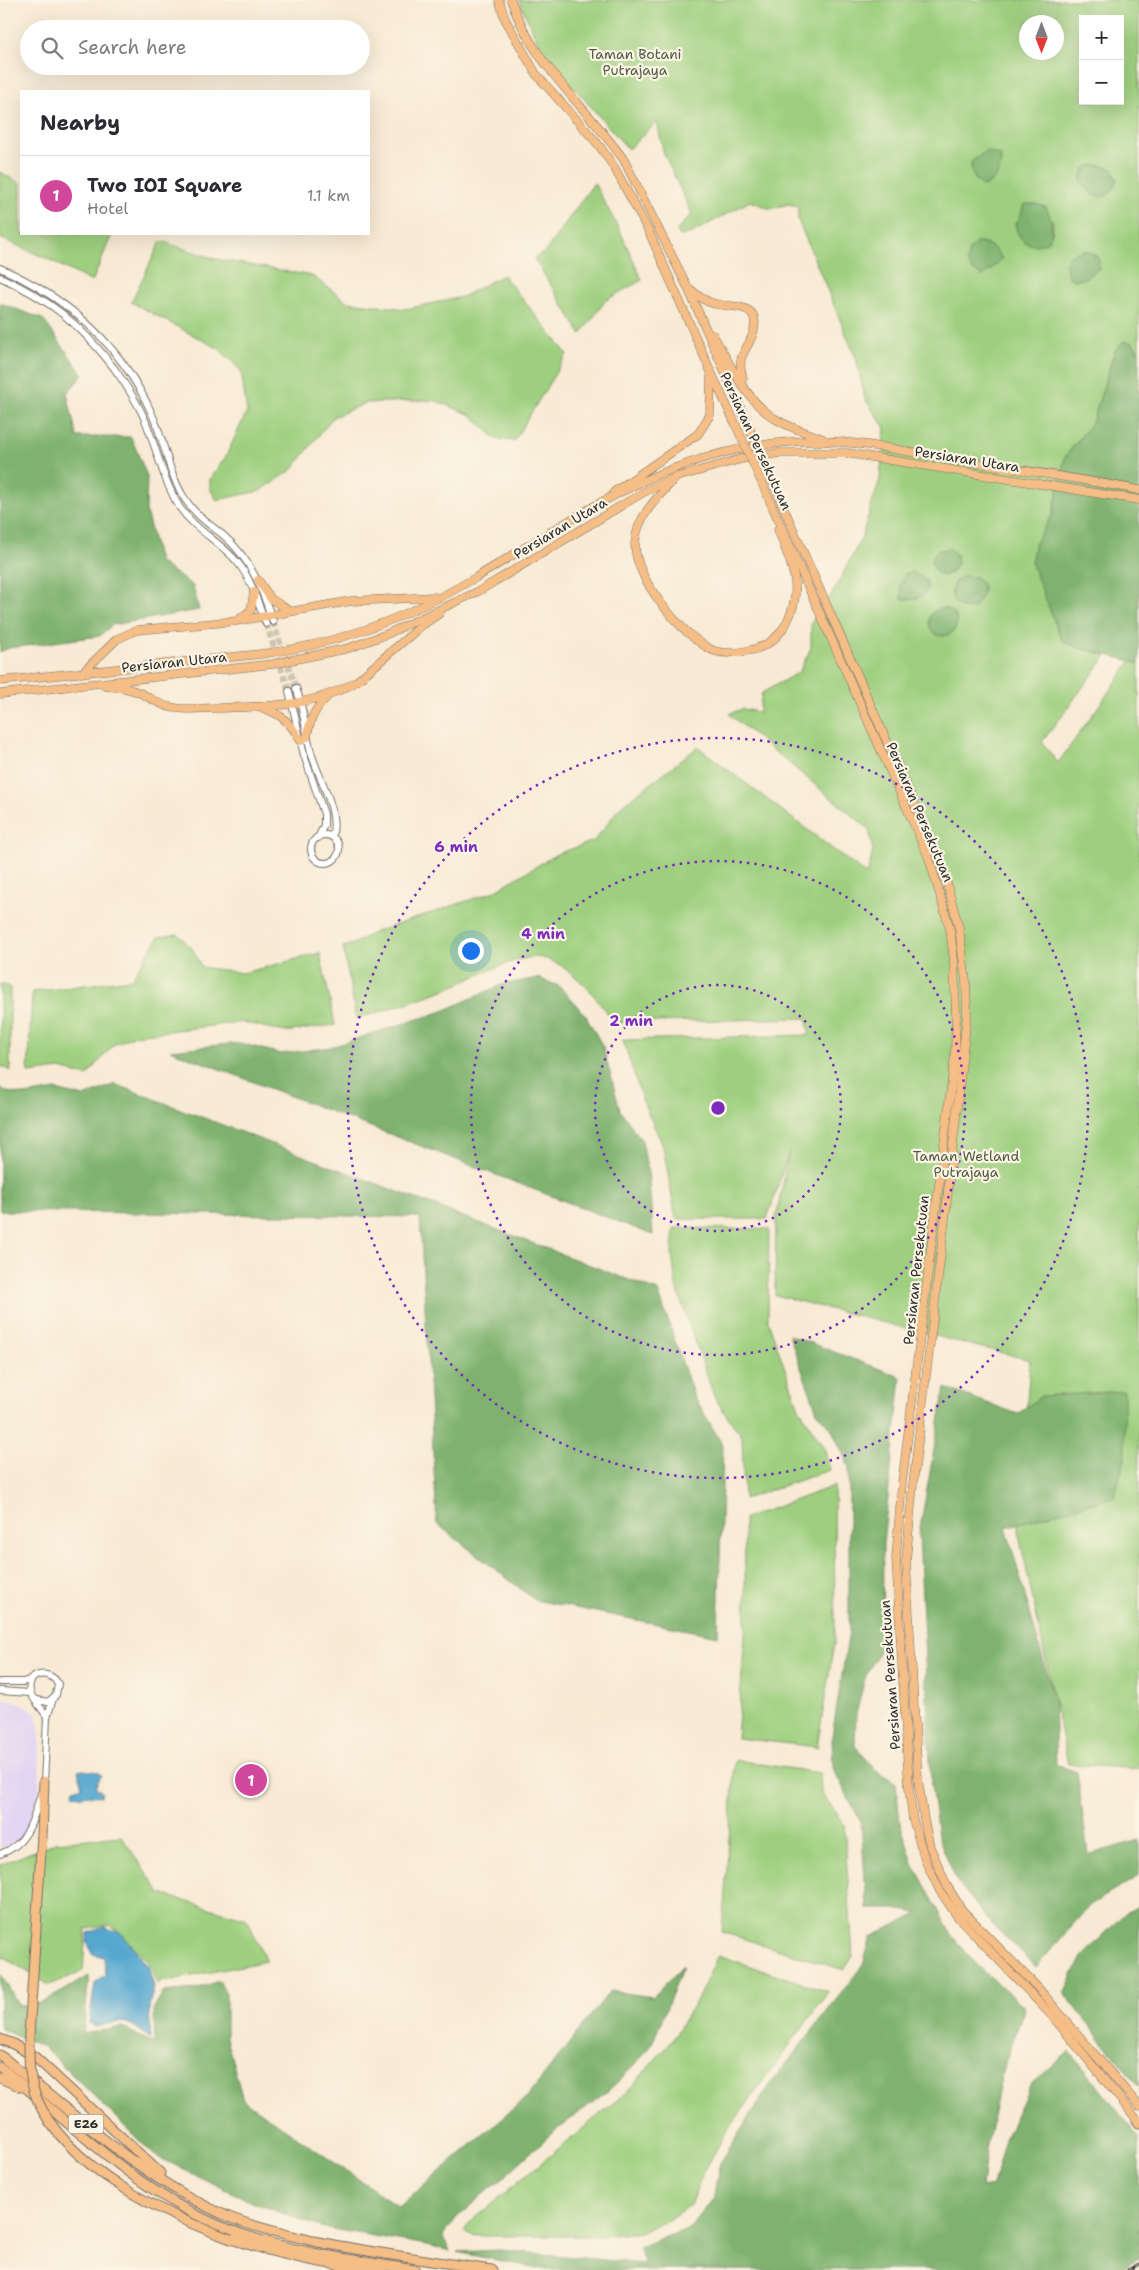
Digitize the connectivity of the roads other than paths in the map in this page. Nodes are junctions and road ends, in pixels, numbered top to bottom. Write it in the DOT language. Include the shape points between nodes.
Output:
graph roads {
  1 [pos="500,0"];
  2 [pos="511,0"];
  3 [pos="0,268"];
  4 [pos="0,277"];
  5 [pos="687,286"];
  6 [pos="696,307"];
  7 [pos="710,372"];
  8 [pos="752,400"];
  9 [pos="828,442"];
  10 [pos="677,477"];
  11 [pos="761,481"];
  12 [pos="1139,490"];
  13 [pos="1139,500"];
  14 [pos="592,508"];
  15 [pos="258,580"];
  16 [pos="479,591"];
  17 [pos="254,592"];
  18 [pos="445,595"];
  19 [pos="290,611"];
  20 [pos="268,619"];
  21 [pos="237,621"];
  22 [pos="82,673"];
  23 [pos="0,681"];
  24 [pos="88,684"];
  25 [pos="296,688"];
  26 [pos="289,691"];
  27 [pos="0,694"];
  28 [pos="330,694"];
  29 [pos="297,703"];
  30 [pos="260,707"];
  31 [pos="304,739"];
  32 [pos="332,837"];
  33 [pos="318,838"];
  34 [pos="32,1679"];
  35 [pos="0,1682"];
  36 [pos="0,1691"];
  37 [pos="30,1693"];
  38 [pos="53,1699"];
  39 [pos="37,1700"];
  40 [pos="47,1717"];
  41 [pos="44,1781"];
  42 [pos="0,1854"];
  43 [pos="1057,2015"];
  44 [pos="0,2039"];
  45 [pos="0,2055"];
  46 [pos="0,2066"];
  47 [pos="0,2078"];
  48 [pos="30,2092"];
  49 [pos="1139,2106"];
  50 [pos="1138,2122"];
  51 [pos="176,2188"];
  52 [pos="411,2269"];
  53 [pos="492,2270"];
  1 -- 7 [label="main road, Persiaran Persekutuan" via="505,19 536,74 598,144 614,168 649,232"];
  2 -- 5 [label="main road, Persiaran Persekutuan" via="536,52 624,160"];
  3 -- 15 [label="street" via="46,291 96,332 140,390 153,415 175,483 186,501 246,560"];
  4 -- 17 [label="street" via="60,310 91,338 134,394 180,509 238,563"];
  5 -- 6 [label="main road, Persiaran Persekutuan"];
  5 -- 8 [label="main road" via="705,301 742,307 754,318 753,332 740,361 742,377"];
  6 -- 8 [label="main road"];
  6 -- 43 [label="main road, Persiaran Persekutuan, bridge" via="918,809 947,884 959,928 967,1014 912,1484 906,1561 918,1779 930,1847 946,1886 971,1920 1015,1963"];
  7 -- 11 [label="main road, Persiaran Persekutuan, bridge"];
  7 -- 14 [label="main road" via="710,415 698,434"];
  8 -- 9 [label="main road" via="790,428"];
  9 -- 12 [label="main road, Persiaran Utara"];
  9 -- 14 [label="main road, Persiaran Utara" via="776,443 703,458 672,468"];
  10 -- 11 [label="main road" via="654,501 640,523 636,544 641,571 688,633 712,650 738,653 759,649 778,637 790,617 795,590 794,575"];
  10 -- 13 [label="main road, Persiaran Utara" via="741,458 809,452 874,456"];
  10 -- 16 [label="main road, Persiaran Utara" via="644,492"];
  11 -- 43 [label="main road, Persiaran Persekutuan" via="929,858 950,929 954,960 953,1071 902,1483 896,1558 913,1820 925,1860 940,1891 967,1928"];
  14 -- 18 [label="main road, Persiaran Utara"];
  15 -- 19 [label="main road" via="271,599"];
  15 -- 20 [label="street"];
  16 -- 24 [label="main road, Persiaran Utara" via="350,648 273,664"];
  16 -- 28 [label="main road" via="421,626 357,681"];
  17 -- 20 [label="street"];
  17 -- 21 [label="main road" via="251,610"];
  18 -- 19 [label="main road" via="413,600 351,601"];
  18 -- 22 [label="main road, Persiaran Utara" via="343,638 296,650"];
  19 -- 20 [label="main road"];
  20 -- 21 [label="main road"];
  21 -- 22 [label="main road" via="126,633"];
  22 -- 23 [label="main road, Persiaran Utara"];
  24 -- 27 [label="main road, Persiaran Utara"];
  24 -- 30 [label="main road" via="124,687 179,709"];
  25 -- 29 [label="street"];
  26 -- 29 [label="street"];
  28 -- 29 [label="main road"];
  28 -- 31 [label="main road" via="317,706"];
  29 -- 30 [label="main road"];
  29 -- 31 [label="street"];
  30 -- 31 [label="main road" via="284,718"];
  31 -- 32 [label="street" via="334,820"];
  31 -- 33 [label="street" via="324,814 324,825"];
  32 -- 33 [label="street"];
  32 -- 33 [label="street" via="337,842 339,853 335,860 326,863 318,861 312,852 312,845"];
  34 -- 35 [label="street"];
  34 -- 37 [label="street"];
  34 -- 38 [label="street" via="41,1674 53,1676 58,1688"];
  36 -- 37 [label="street"];
  37 -- 39 [label="street"];
  38 -- 39 [label="street" via="48,1702"];
  38 -- 40 [label="street"];
  39 -- 40 [label="street"];
  40 -- 41 [label="street"];
  41 -- 42 [label="street" via="29,1830 15,1846"];
  41 -- 52 [label="highway, bridge" via="28,2065 36,2097 57,2134 90,2164 152,2204 230,2239 283,2254 363,2268"];
  43 -- 49 [label="main road, Persiaran Persekutuan"];
  43 -- 50 [label="main road, Persiaran Persekutuan"];
  44 -- 51 [label="highway" via="35,2057"];
  45 -- 51 [label="highway, E26" via="129,2158"];
  46 -- 48 [label="highway, E26"];
  47 -- 48 [label="highway"];
  48 -- 52 [label="highway, E26" via="128,2173 177,2204 228,2229 281,2246"];
  51 -- 53 [label="highway, E26" via="228,2217 280,2234"];
}
